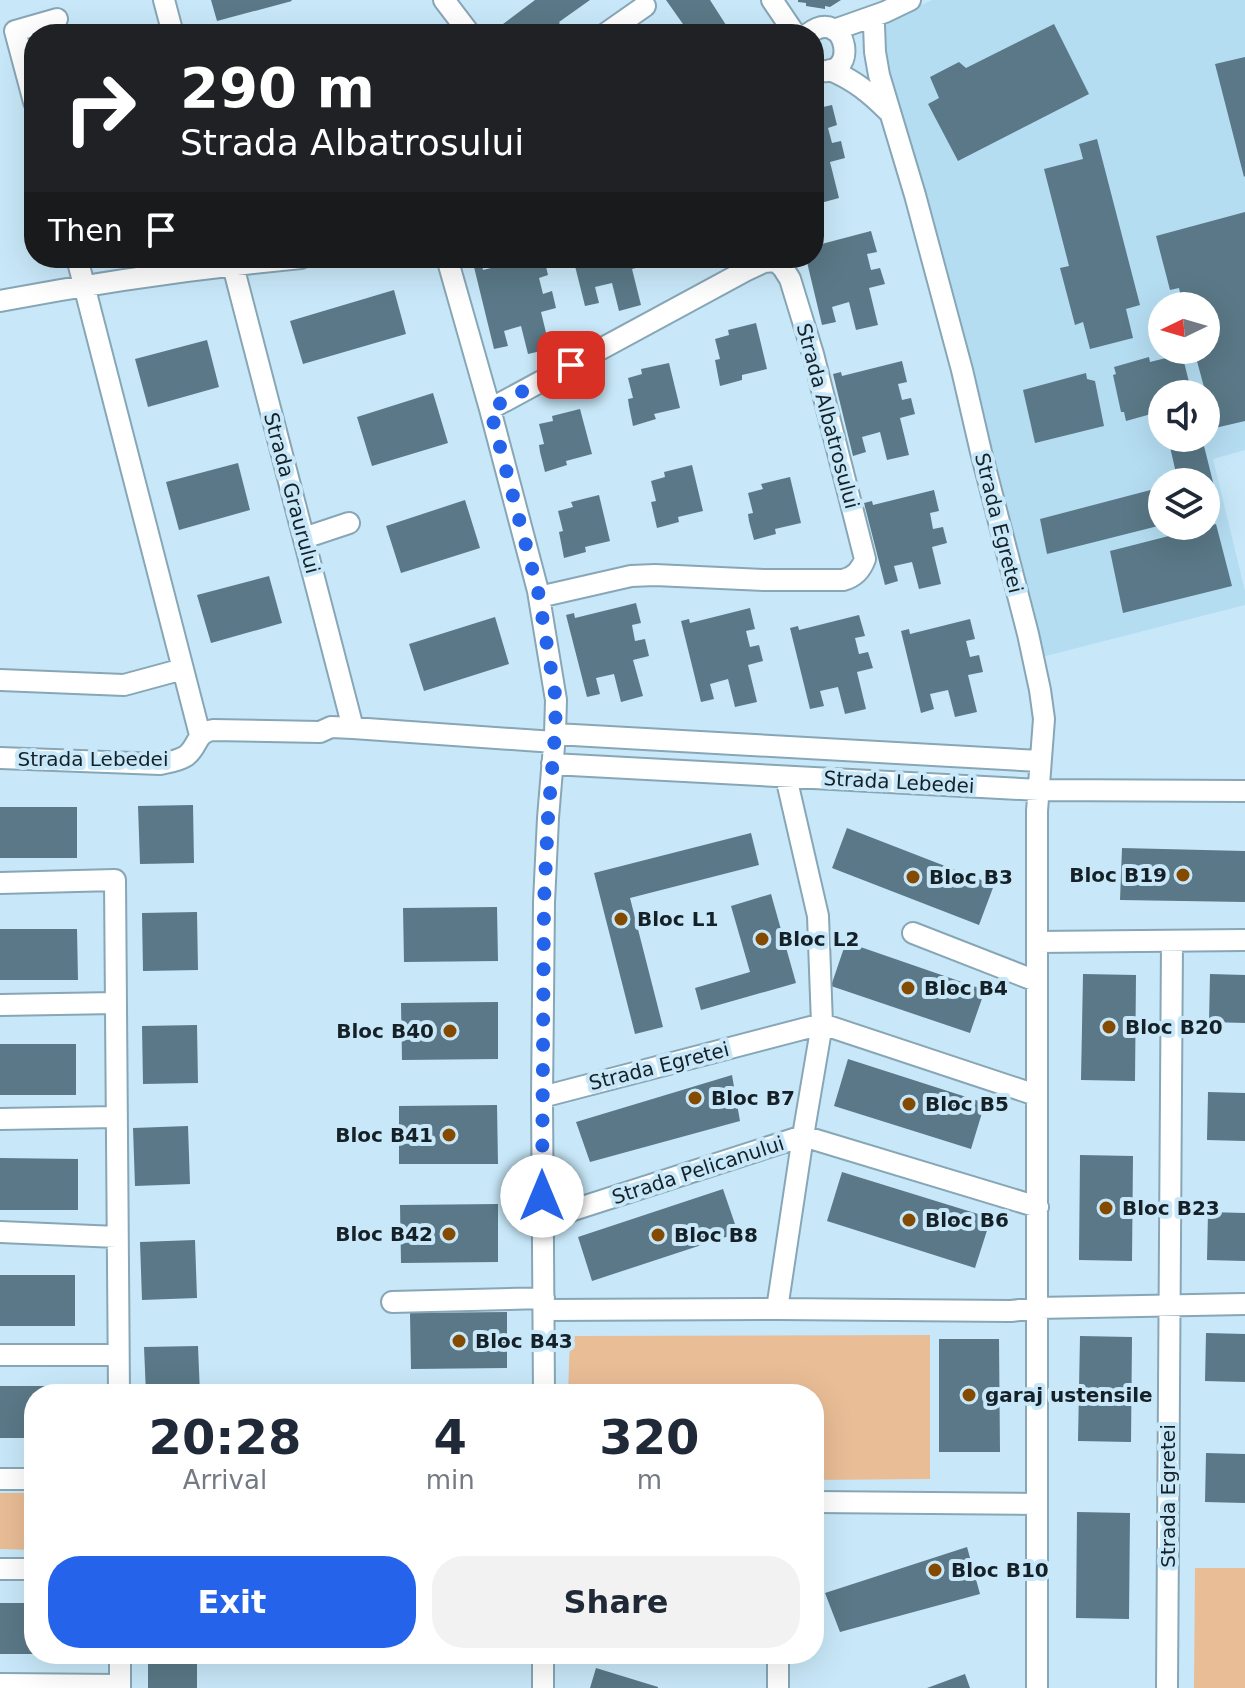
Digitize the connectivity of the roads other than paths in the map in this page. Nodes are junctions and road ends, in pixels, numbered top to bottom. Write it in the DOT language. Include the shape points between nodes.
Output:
graph roads {
  1 [pos="164,0"];
  2 [pos="444,0"];
  3 [pos="772,0"];
  4 [pos="910,0"];
  5 [pos="645,6"];
  6 [pos="879,18"];
  7 [pos="57,19"];
  8 [pos="40,24"];
  9 [pos="170,24"];
  10 [pos="462,24"];
  11 [pos="619,24"];
  12 [pos="789,24"];
  13 [pos="24,28"];
  14 [pos="831,38"];
  15 [pos="24,65"];
  16 [pos="824,69"];
  17 [pos="824,71"];
  18 [pos="879,75"];
  19 [pos="891,113"];
  20 [pos="80,268"];
  21 [pos="189,268"];
  22 [pos="234,268"];
  23 [pos="450,268"];
  24 [pos="751,268"];
  25 [pos="783,268"];
  26 [pos="84,285"];
  27 [pos="0,301"];
  28 [pos="490,409"];
  29 [pos="349,523"];
  30 [pos="304,538"];
  31 [pos="539,597"];
  32 [pos="183,669"];
  33 [pos="0,680"];
  34 [pos="353,728"];
  35 [pos="200,735"];
  36 [pos="555,738"];
  37 [pos="0,758"];
  38 [pos="1040,761"];
  39 [pos="552,764"];
  40 [pos="786,777"];
  41 [pos="1039,790"];
  42 [pos="1245,791"];
  43 [pos="0,883"];
  44 [pos="913,933"];
  45 [pos="1245,940"];
  46 [pos="1172,941"];
  47 [pos="1037,942"];
  48 [pos="1036,981"];
  49 [pos="116,1003"];
  50 [pos="0,1005"];
  51 [pos="822,1024"];
  52 [pos="1036,1095"];
  53 [pos="542,1097"];
  54 [pos="116,1117"];
  55 [pos="0,1119"];
  56 [pos="803,1136"];
  57 [pos="1038,1207"];
  58 [pos="542,1220"];
  59 [pos="0,1232"];
  60 [pos="117,1237"];
  61 [pos="392,1302"];
  62 [pos="544,1304"];
  63 [pos="1245,1304"];
  64 [pos="1170,1305"];
  65 [pos="1037,1308"];
  66 [pos="777,1309"];
  67 [pos="0,1355"];
  68 [pos="118,1355"];
  69 [pos="119,1384"];
  70 [pos="544,1384"];
  71 [pos="0,1479"];
  72 [pos="24,1479"];
  73 [pos="824,1502"];
  74 [pos="1037,1504"];
  75 [pos="0,1569"];
  76 [pos="24,1569"];
  77 [pos="120,1664"];
  78 [pos="543,1664"];
  79 [pos="778,1664"];
  80 [pos="0,1684"];
  81 [pos="120,1687"];
  82 [pos="543,1688"];
  83 [pos="778,1688"];
  84 [pos="1037,1688"];
  85 [pos="1167,1688"];
  1 -- 9 [label="street"];
  2 -- 10 [label="street"];
  3 -- 12 [label="street"];
  4 -- 6 [label="street"];
  5 -- 11 [label="street"];
  6 -- 14 [label="street"];
  6 -- 18 [label="street, Strada Egretei"];
  7 -- 8 [label="street"];
  13 -- 15 [label="street" via="15,31"];
  14 -- 16 [label="street" via="841,63"];
  14 -- 18 [label="street"];
  17 -- 19 [label="street" via="850,79"];
  18 -- 19 [label="street, Strada Egretei"];
  19 -- 38 [label="street, Strada Egretei" via="1028,634 1044,719"];
  20 -- 26 [label="street"];
  21 -- 26 [label="street"];
  22 -- 30 [label="street, Strada Graurului"];
  23 -- 28 [label="street"];
  24 -- 28 [label="street, Strada Albatrosului"];
  25 -- 31 [label="street, Strada Albatrosului" via="813,354 865,559 861,569 843,580 631,576"];
  26 -- 27 [label="street"];
  26 -- 32 [label="street"];
  28 -- 31 [label="street"];
  29 -- 30 [label="street"];
  30 -- 34 [label="street, Strada Graurului"];
  31 -- 36 [label="street" via="556,700"];
  32 -- 33 [label="street" via="124,685"];
  32 -- 35 [label="street"];
  34 -- 35 [label="street, Strada Lebedei" via="213,730"];
  34 -- 36 [label="street, Strada Lebedei"];
  35 -- 37 [label="street, Strada Lebedei" via="187,755 160,764"];
  36 -- 38 [label="street, Strada Lebedei"];
  36 -- 39 [label="street"];
  38 -- 41 [label="street, Strada Egretei"];
  39 -- 40 [label="street, Strada Lebedei"];
  39 -- 53 [label="street"];
  40 -- 41 [label="street, Strada Lebedei"];
  40 -- 51 [label="street" via="818,916"];
  41 -- 42 [label="street, Strada Lebedei"];
  41 -- 47 [label="street, Strada Egretei"];
  43 -- 49 [label="street" via="115,880"];
  44 -- 48 [label="street"];
  45 -- 46 [label="street"];
  46 -- 47 [label="street"];
  46 -- 64 [label="street, Strada Egretei"];
  47 -- 48 [label="street, Strada Egretei"];
  48 -- 52 [label="street, Strada Egretei"];
  49 -- 50 [label="street"];
  49 -- 54 [label="street"];
  51 -- 52 [label="street"];
  51 -- 53 [label="street, Strada Egretei"];
  51 -- 56 [label="street"];
  52 -- 57 [label="street, Strada Egretei"];
  53 -- 58 [label="street"];
  54 -- 55 [label="street"];
  54 -- 60 [label="street"];
  56 -- 57 [label="street, Strada Pelicanului"];
  56 -- 58 [label="street, Strada Pelicanului"];
  56 -- 66 [label="street"];
  57 -- 65 [label="street, Strada Egretei"];
  58 -- 62 [label="street"];
  59 -- 60 [label="street"];
  60 -- 68 [label="street"];
  61 -- 62 [label="street"];
  62 -- 66 [label="street"];
  62 -- 70 [label="street"];
  63 -- 64 [label="street"];
  64 -- 65 [label="street"];
  64 -- 85 [label="street, Strada Egretei"];
  65 -- 66 [label="street"];
  65 -- 74 [label="street, Strada Egretei"];
  67 -- 68 [label="street"];
  68 -- 69 [label="street"];
  71 -- 72 [label="street"];
  73 -- 74 [label="street"];
  74 -- 84 [label="street, Strada Egretei"];
  75 -- 76 [label="street"];
  77 -- 81 [label="street"];
  78 -- 82 [label="street"];
  79 -- 83 [label="street"];
  80 -- 81 [label="street"];
}
